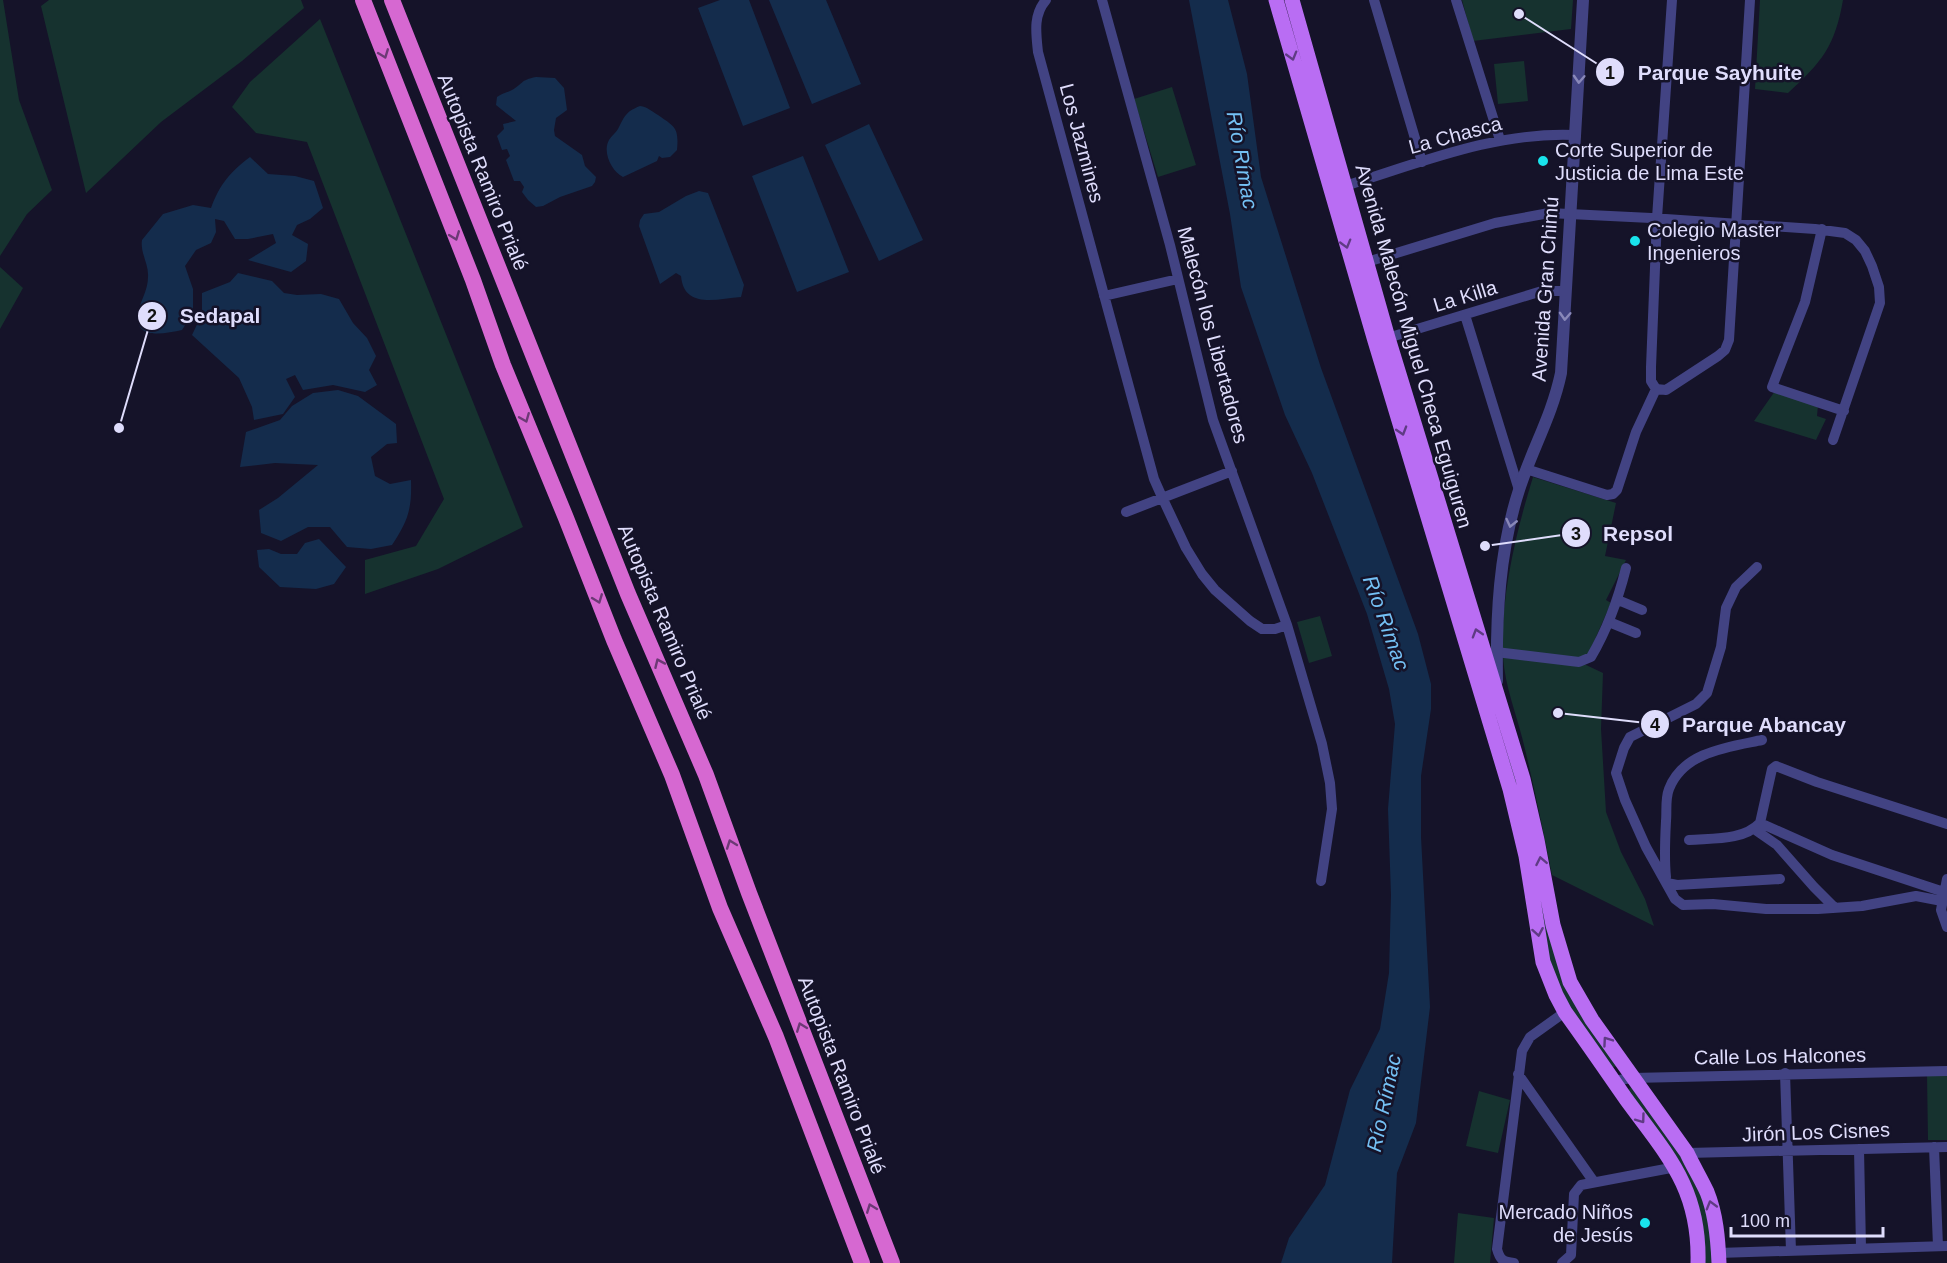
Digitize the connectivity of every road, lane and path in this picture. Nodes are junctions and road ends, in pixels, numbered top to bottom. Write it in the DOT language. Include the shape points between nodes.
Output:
graph roads {
  1 [pos="363,0"];
  2 [pos="392,0"];
  3 [pos="1046,0"];
  4 [pos="1102,0"];
  5 [pos="1276,0"];
  6 [pos="1292,0"];
  7 [pos="1374,0"];
  8 [pos="1456,0"];
  9 [pos="1584,0"];
  10 [pos="1672,0"];
  11 [pos="1750,0"];
  12 [pos="1576,135"];
  13 [pos="1500,140"];
  14 [pos="1422,162"];
  15 [pos="1345,186"];
  16 [pos="1571,213"];
  17 [pos="1657,218"];
  18 [pos="1736,223"];
  19 [pos="1822,230"];
  20 [pos="1367,262"];
  21 [pos="1178,279"];
  22 [pos="1566,291"];
  23 [pos="1104,296"];
  24 [pos="1465,315"];
  25 [pos="1382,339"];
  26 [pos="1656,389"];
  27 [pos="1844,411"];
  28 [pos="1833,440"];
  29 [pos="1526,470"];
  30 [pos="1232,471"];
  31 [pos="1519,490"];
  32 [pos="1162,497"];
  33 [pos="1126,512"];
  34 [pos="1757,567"];
  35 [pos="1626,568"];
  36 [pos="1618,600"];
  37 [pos="1642,610"];
  38 [pos="1610,622"];
  39 [pos="1287,625"];
  40 [pos="1636,633"];
  41 [pos="1496,652"];
  42 [pos="1497,698"];
  43 [pos="1762,740"];
  44 [pos="1499,752"];
  45 [pos="1947,824"];
  46 [pos="1757,826"];
  47 [pos="1689,840"];
  48 [pos="1780,879"];
  49 [pos="1947,879"];
  50 [pos="1321,881"];
  51 [pos="1667,883"];
  52 [pos="1944,895"];
  53 [pos="1835,908"];
  54 [pos="1947,927"];
  55 [pos="1565,1012"];
  56 [pos="1947,1071"];
  57 [pos="1785,1073"];
  58 [pos="1518,1074"];
  59 [pos="1632,1078"];
  60 [pos="1613,1081"];
  61 [pos="1947,1146"];
  62 [pos="1934,1147"];
  63 [pos="1859,1149"];
  64 [pos="1788,1151"];
  65 [pos="1687,1154"];
  66 [pos="1676,1167"];
  67 [pos="1594,1182"];
  68 [pos="1943,1246"];
  69 [pos="1861,1248"];
  70 [pos="1791,1251"];
  71 [pos="1719,1258"];
  72 [pos="862,1263"];
  73 [pos="892,1263"];
  74 [pos="1514,1263"];
  75 [pos="1562,1263"];
  76 [pos="1698,1263"];
  1 -- 72 [label="highway, one-way" via="503,365 672,776 720,908 776,1037"];
  73 -- 2 [label="highway, Autopista Ramiro Prialé, one-way" via="706,775 628,594"];
  3 -- 23 [label="street, Los Jazmines" via="1036,20 1038,52"];
  4 -- 21 [label="street, Malecón los Libertadores"];
  5 -- 25 [label="main road, Avenida Malecón Miguel Checa Eguiguren, one-way"];
  6 -- 15 [label="main road, Avenida Malecón Miguel Checa Eguiguren"];
  7 -- 14 [label="street"];
  8 -- 13 [label="street"];
  9 -- 12 [label="street, Avenida Gran Chimú, one-way"];
  10 -- 17 [label="street"];
  11 -- 18 [label="street"];
  12 -- 13 [label="street, La Chasca"];
  12 -- 16 [label="street, Avenida Gran Chimú"];
  13 -- 14 [label="street, La Chasca"];
  14 -- 15 [label="street, La Chasca"];
  15 -- 20 [label="main road, Avenida Malecón Miguel Checa Eguiguren"];
  16 -- 17 [label="street"];
  16 -- 20 [label="street" via="1515,218"];
  16 -- 22 [label="street, Avenida Gran Chimú"];
  17 -- 18 [label="street"];
  17 -- 26 [label="street" via="1651,367 1651,381"];
  18 -- 19 [label="street"];
  18 -- 26 [label="street" via="1729,340 1725,350 1666,390"];
  19 -- 27 [label="street" via="1856,240 1865,250 1879,287 1880,303"];
  19 -- 27 [label="street" via="1805,302 1772,387"];
  20 -- 25 [label="main road, Avenida Malecón Miguel Checa Eguiguren"];
  21 -- 23 [label="street"];
  21 -- 30 [label="street, Malecón los Libertadores" via="1214,420"];
  22 -- 24 [label="street, La Killa" via="1542,291"];
  22 -- 29 [label="street, Avenida Gran Chimú, one-way" via="1557,394"];
  23 -- 32 [label="street, Los Jazmines"];
  24 -- 25 [label="street, La Killa"];
  24 -- 31 [label="street"];
  42 -- 25 [label="main road, Avenida Malecón Miguel Checa Eguiguren, one-way"];
  25 -- 44 [label="main road, Avenida Malecón Miguel Checa Eguiguren, one-way"];
  26 -- 29 [label="street" via="1613,494"];
  27 -- 28 [label="street"];
  29 -- 31 [label="street, Avenida Gran Chimú"];
  30 -- 32 [label="street"];
  30 -- 39 [label="street, Malecón los Libertadores"];
  31 -- 41 [label="street, Avenida Gran Chimú, one-way" via="1502,564"];
  32 -- 33 [label="street"];
  32 -- 39 [label="street, Los Jazmines" via="1186,548 1215,590 1262,629"];
  34 -- 51 [label="street" via="1736,587 1726,608 1721,647 1707,693 1696,704 1630,737 1616,773 1646,847"];
  35 -- 36 [label="street"];
  36 -- 37 [label="street"];
  36 -- 38 [label="street"];
  38 -- 40 [label="street"];
  38 -- 41 [label="street" via="1591,657 1582,661"];
  39 -- 50 [label="street, Malecón los Libertadores" via="1323,744 1330,783 1332,809"];
  41 -- 42 [label="street, Avenida Gran Chimú"];
  42 -- 44 [label="street, Avenida Gran Chimú"];
  59 -- 42 [label="main road, Avenida Malecón Miguel Checa Eguiguren, one-way" via="1578,998 1563,965 1525,788"];
  43 -- 51 [label="street" via="1719,749 1690,761 1675,777 1668,791 1664,859"];
  44 -- 55 [label="main road, Avenida Malecón Miguel Checa Eguiguren, one-way" via="1526,856 1543,962"];
  45 -- 46 [label="street" via="1776,766"];
  46 -- 47 [label="street" via="1737,836"];
  46 -- 52 [label="street"];
  46 -- 53 [label="street"];
  48 -- 51 [label="street"];
  49 -- 52 [label="street"];
  51 -- 53 [label="street" via="1683,905"];
  52 -- 53 [label="street"];
  52 -- 54 [label="street"];
  55 -- 58 [label="street" via="1525,1043"];
  55 -- 60 [label="main road, Avenida Malecón Miguel Checa Eguiguren"];
  56 -- 57 [label="street, Calle Los Halcones"];
  57 -- 59 [label="street, Calle Los Halcones"];
  57 -- 64 [label="street"];
  58 -- 67 [label="street"];
  58 -- 74 [label="street" via="1497,1249 1504,1262"];
  59 -- 60 [label="street, Calle Los Halcones"];
  59 -- 65 [label="main road, Avenida Malecón Miguel Checa Eguiguren"];
  60 -- 66 [label="main road, Avenida Malecón Miguel Checa Eguiguren, one-way"];
  61 -- 62 [label="street, Jirón Los Cisnes"];
  62 -- 63 [label="street, Jirón Los Cisnes"];
  62 -- 68 [label="street"];
  63 -- 64 [label="street, Jirón Los Cisnes"];
  63 -- 69 [label="street"];
  64 -- 65 [label="street, Jirón Los Cisnes"];
  64 -- 70 [label="street"];
  71 -- 65 [label="main road, Avenida Malecón Miguel Checa Eguiguren, one-way" via="1707,1192"];
  66 -- 67 [label="street"];
  66 -- 76 [label="main road, Avenida Malecón Miguel Checa Eguiguren" via="1691,1201"];
  67 -- 75 [label="street" via="1581,1185 1574,1194 1571,1255"];
  68 -- 69 [label="street"];
  69 -- 70 [label="street"];
  70 -- 71 [label="street"];
}
